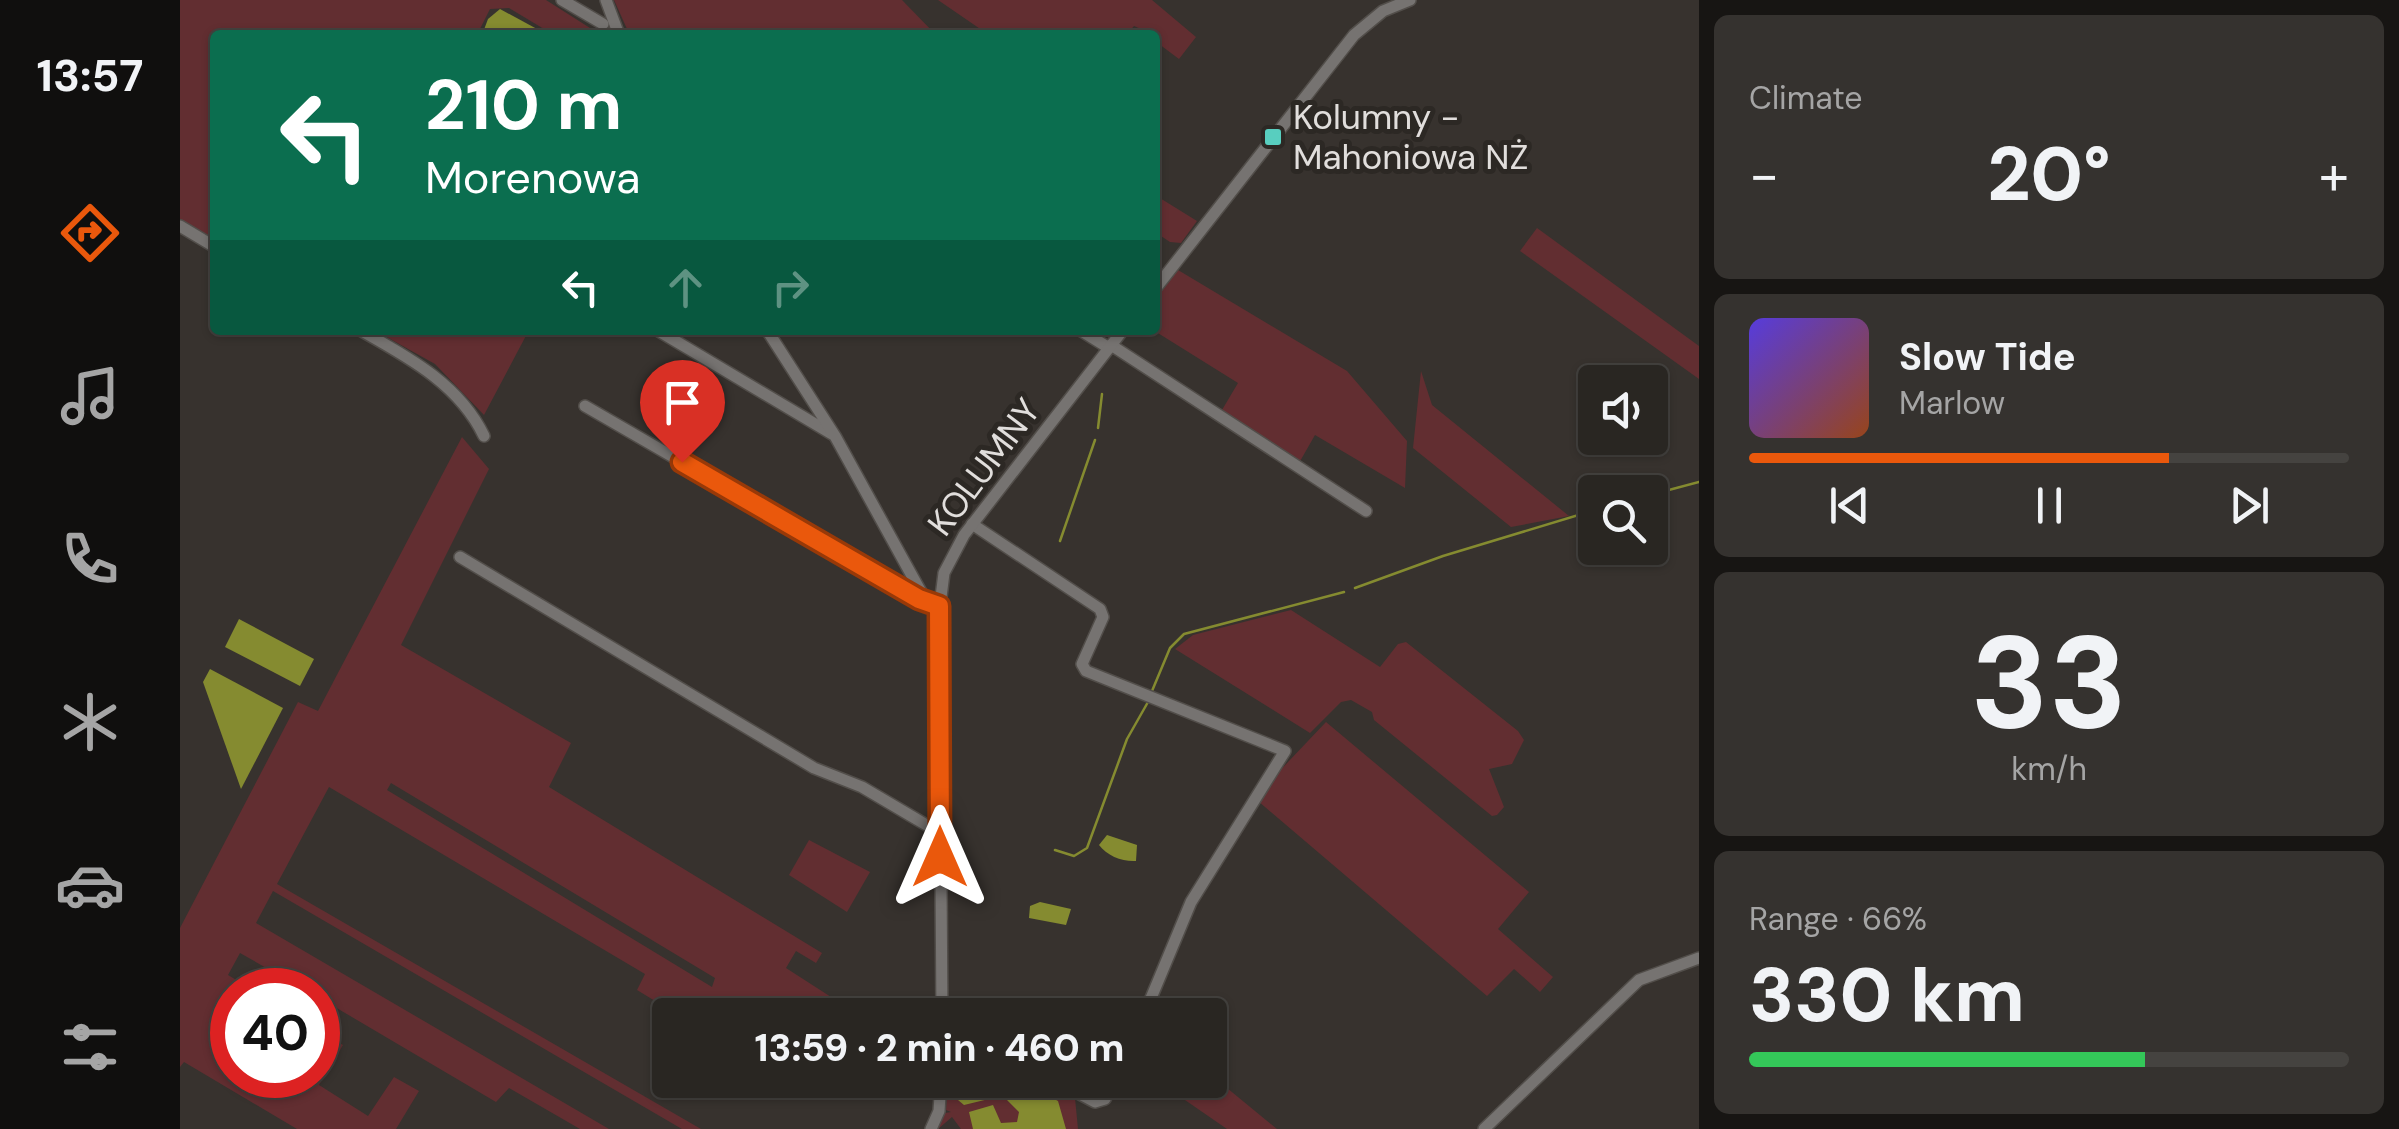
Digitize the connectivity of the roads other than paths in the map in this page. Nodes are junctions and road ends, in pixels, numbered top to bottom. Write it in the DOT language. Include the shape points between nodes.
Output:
graph roads {
  1 [pos="562,0"];
  2 [pos="606,0"];
  3 [pos="1410,0"];
  4 [pos="603,24"];
  5 [pos="618,30"];
  6 [pos="180,226"];
  7 [pos="210,243"];
  8 [pos="1160,283"];
  9 [pos="368,335"];
  10 [pos="665,335"];
  11 [pos="769,335"];
  12 [pos="1089,335"];
  13 [pos="1119,335"];
  14 [pos="1110,346"];
  15 [pos="586,406"];
  16 [pos="484,436"];
  17 [pos="836,436"];
  18 [pos="1366,511"];
  19 [pos="972,524"];
  20 [pos="460,558"];
  21 [pos="933,604"];
  22 [pos="940,833"];
  23 [pos="1699,958"];
  24 [pos="942,998"];
  25 [pos="1151,998"];
  26 [pos="940,1098"];
  27 [pos="931,1129"];
  28 [pos="1484,1129"];
  1 -- 4 [label="street"];
  2 -- 5 [label="street"];
  3 -- 8 [label="street" via="1354,35"];
  6 -- 7 [label="street"];
  9 -- 16 [label="street" via="439,380"];
  10 -- 17 [label="street"];
  11 -- 17 [label="street"];
  12 -- 14 [label="street"];
  13 -- 14 [label="street, KOLUMNY"];
  14 -- 18 [label="street"];
  14 -- 19 [label="street, KOLUMNY"];
  15 -- 21 [label="street"];
  17 -- 21 [label="street"];
  19 -- 21 [label="street, KOLUMNY"];
  19 -- 25 [label="street" via="1100,609 1084,668 1286,750 1191,902"];
  20 -- 22 [label="street" via="814,768 854,783"];
  21 -- 22 [label="street, KOLUMNY"];
  22 -- 24 [label="street, KOLUMNY"];
  23 -- 28 [label="street" via="1639,980"];
  26 -- 27 [label="street"];
}
